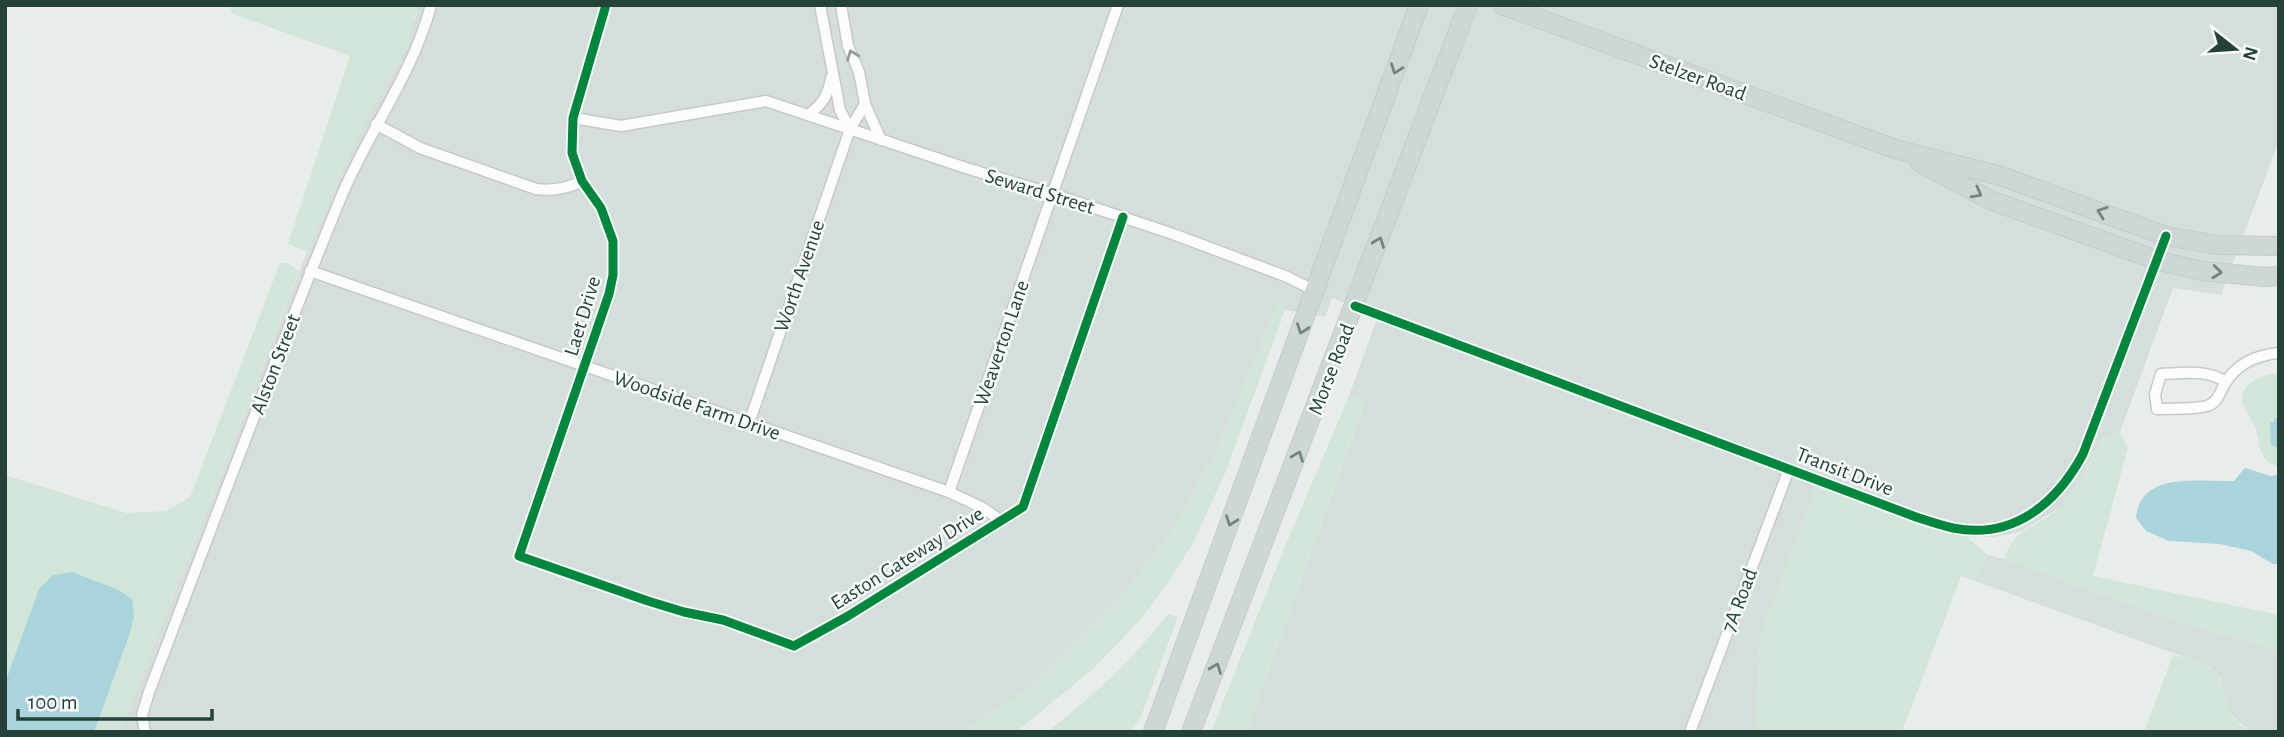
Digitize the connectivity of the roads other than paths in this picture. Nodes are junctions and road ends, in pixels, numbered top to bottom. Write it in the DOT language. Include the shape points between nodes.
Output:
graph roads {
  1 [pos="431,5"];
  2 [pos="606,5"];
  3 [pos="820,5"];
  4 [pos="841,5"];
  5 [pos="1118,5"];
  6 [pos="1419,5"];
  7 [pos="1468,5"];
  8 [pos="1502,5"];
  9 [pos="833,71"];
  10 [pos="864,104"];
  11 [pos="808,115"];
  12 [pos="573,118"];
  13 [pos="376,124"];
  14 [pos="850,129"];
  15 [pos="881,140"];
  16 [pos="1895,149"];
  17 [pos="582,181"];
  18 [pos="1053,194"];
  19 [pos="1124,217"];
  20 [pos="2166,236"];
  21 [pos="2279,246"];
  22 [pos="2156,260"];
  23 [pos="310,271"];
  24 [pos="2279,276"];
  25 [pos="1316,291"];
  26 [pos="1355,306"];
  27 [pos="2279,353"];
  28 [pos="585,366"];
  29 [pos="2226,382"];
  30 [pos="749,423"];
  31 [pos="1789,469"];
  32 [pos="949,492"];
  33 [pos="1000,520"];
  34 [pos="519,556"];
  35 [pos="145,732"];
  36 [pos="1153,732"];
  37 [pos="1191,732"];
  38 [pos="1690,732"];
  1 -- 13 [label="street, Alston Street" via="412,60"];
  2 -- 12 [label="street, Laet Drive"];
  3 -- 9 [label="street"];
  10 -- 4 [label="street, one-way"];
  5 -- 18 [label="street"];
  6 -- 25 [label="main road, Morse Road, one-way"];
  26 -- 7 [label="main road, Morse Road, one-way"];
  8 -- 16 [label="main road, Stelzer Road"];
  9 -- 11 [label="street" via="828,94"];
  9 -- 14 [label="street" via="840,110"];
  10 -- 14 [label="street, Worth Avenue"];
  10 -- 15 [label="street"];
  11 -- 12 [label="street, Seward Street" via="758,101 621,126"];
  11 -- 14 [label="street, Seward Street"];
  12 -- 17 [label="street, Laet Drive" via="572,153"];
  13 -- 17 [label="street" via="420,148 536,189 569,188"];
  13 -- 23 [label="street, Alston Street"];
  14 -- 15 [label="street, Seward Street"];
  14 -- 30 [label="street, Worth Avenue"];
  15 -- 18 [label="street, Seward Street"];
  20 -- 16 [label="main road, Stelzer Road, one-way" via="2001,176"];
  16 -- 22 [label="main road, Stelzer Road, one-way" via="1990,200"];
  17 -- 28 [label="street, Laet Drive" via="601,208 613,241 613,275"];
  18 -- 19 [label="street, Seward Street"];
  18 -- 32 [label="street, Weaverton Lane"];
  19 -- 25 [label="street, Seward Street"];
  19 -- 33 [label="street, Easton Gateway Drive" via="1023,507"];
  20 -- 21 [label="main road, Stelzer Road" via="2217,245"];
  20 -- 22 [label="street, Transit Drive"];
  22 -- 24 [label="main road, Stelzer Road, one-way" via="2202,271"];
  22 -- 31 [label="street, Transit Drive" via="2083,454 2049,502 2033,515 1983,530 1954,528"];
  23 -- 28 [label="street, Woodside Farm Drive"];
  23 -- 35 [label="street, Alston Street" via="149,692 142,715"];
  25 -- 36 [label="main road, Morse Road, one-way"];
  26 -- 31 [label="street, Transit Drive"];
  37 -- 26 [label="main road, Morse Road, one-way"];
  27 -- 29 [label="street" via="2240,365"];
  28 -- 30 [label="street, Woodside Farm Drive"];
  28 -- 34 [label="street, Laet Drive"];
  29 -- 29 [label="street" via="2217,400 2207,406 2157,410 2155,394 2161,374 2206,373"];
  30 -- 32 [label="street, Woodside Farm Drive"];
  31 -- 38 [label="street, 7A Road"];
  32 -- 33 [label="street, Woodside Farm Drive"];
  33 -- 34 [label="street, Easton Gateway Drive" via="794,646"];
}
